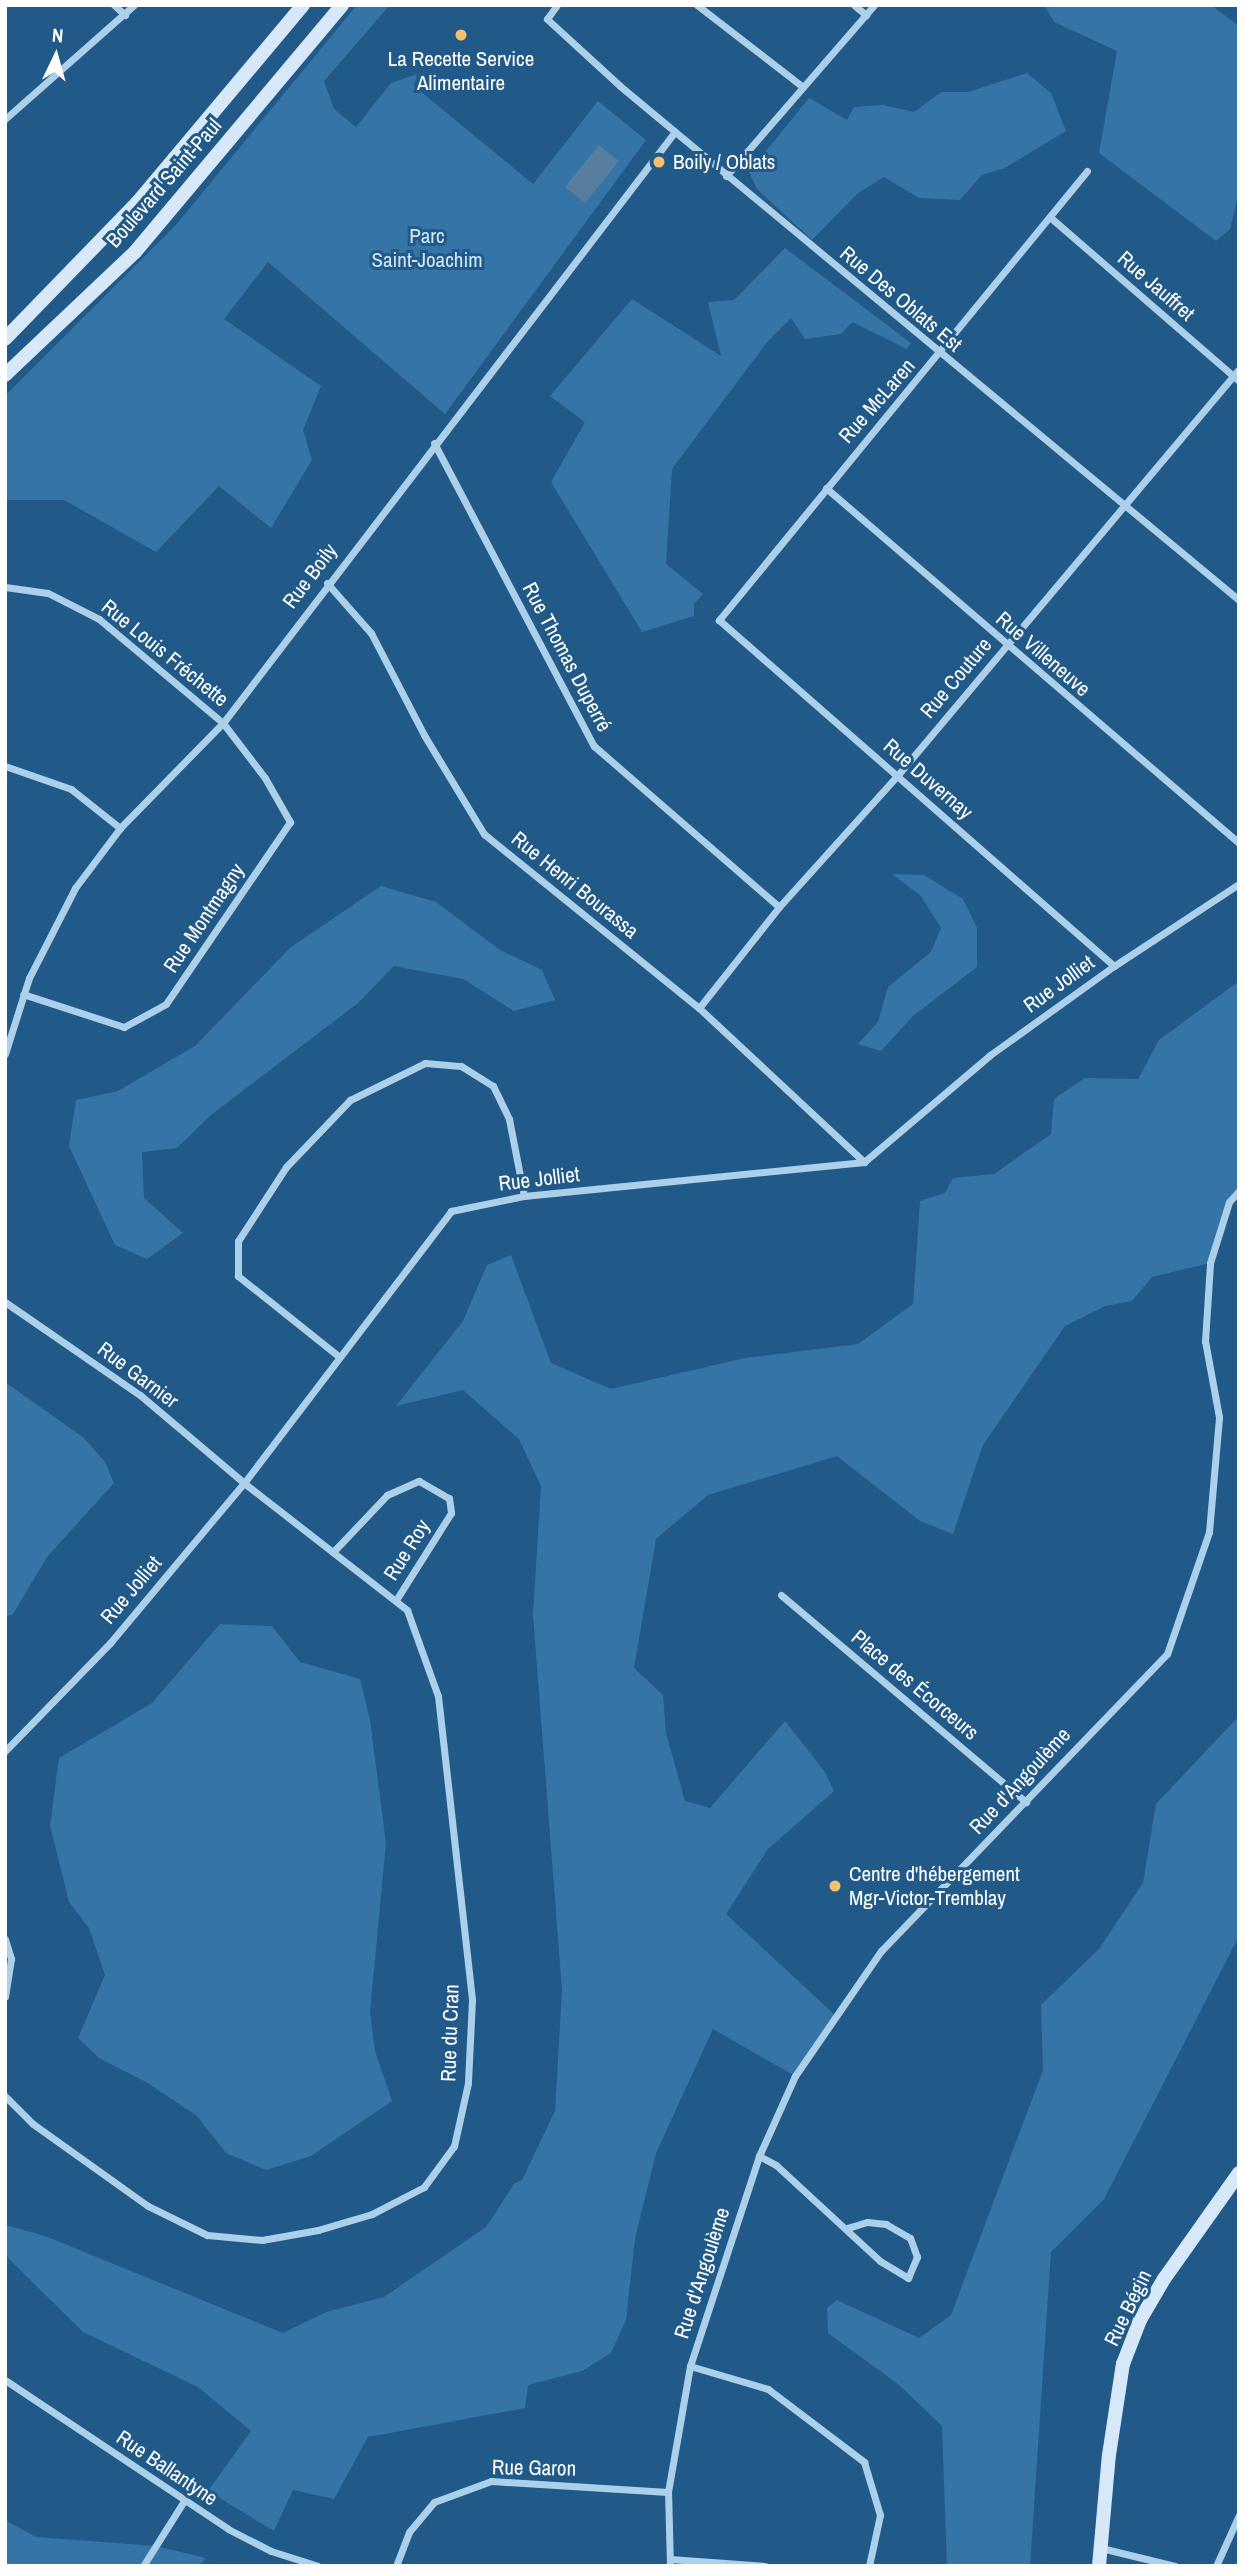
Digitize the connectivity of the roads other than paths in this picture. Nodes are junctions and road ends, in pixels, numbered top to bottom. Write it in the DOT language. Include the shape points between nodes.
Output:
graph roads {
  1 [pos="114,5"];
  2 [pos="134,5"];
  3 [pos="303,5"];
  4 [pos="342,5"];
  5 [pos="557,5"];
  6 [pos="697,5"];
  7 [pos="854,5"];
  8 [pos="874,5"];
  9 [pos="125,15"];
  10 [pos="866,15"];
  11 [pos="803,87"];
  12 [pos="5,119"];
  13 [pos="674,133"];
  14 [pos="1087,171"];
  15 [pos="726,176"];
  16 [pos="1051,218"];
  17 [pos="5,339"];
  18 [pos="940,355"];
  19 [pos="1239,369"];
  20 [pos="5,375"];
  21 [pos="1236,378"];
  22 [pos="434,443"];
  23 [pos="826,488"];
  24 [pos="1123,503"];
  25 [pos="327,583"];
  26 [pos="5,587"];
  27 [pos="1239,600"];
  28 [pos="719,620"];
  29 [pos="1005,645"];
  30 [pos="223,723"];
  31 [pos="5,766"];
  32 [pos="897,776"];
  33 [pos="120,828"];
  34 [pos="1239,843"];
  35 [pos="1239,884"];
  36 [pos="779,907"];
  37 [pos="1114,965"];
  38 [pos="23,994"];
  39 [pos="699,1008"];
  40 [pos="5,1054"];
  41 [pos="864,1162"];
  42 [pos="1239,1191"];
  43 [pos="524,1196"];
  44 [pos="5,1302"];
  45 [pos="337,1355"];
  46 [pos="244,1483"];
  47 [pos="333,1552"];
  48 [pos="781,1595"];
  49 [pos="396,1600"];
  50 [pos="5,1751"];
  51 [pos="1026,1802"];
  52 [pos="5,1938"];
  53 [pos="5,1997"];
  54 [pos="5,2096"];
  55 [pos="759,2156"];
  56 [pos="1239,2173"];
  57 [pos="846,2228"];
  58 [pos="690,2366"];
  59 [pos="5,2380"];
  60 [pos="668,2492"];
  61 [pos="184,2501"];
  62 [pos="1239,2515"];
  63 [pos="1100,2548"];
  64 [pos="670,2563"];
  65 [pos="143,2566"];
  66 [pos="318,2566"];
  67 [pos="396,2566"];
  68 [pos="765,2566"];
  69 [pos="869,2566"];
  70 [pos="1099,2566"];
  71 [pos="1175,2566"];
  72 [pos="1216,2566"];
  1 -- 9 [label="street"];
  2 -- 9 [label="street"];
  3 -- 17 [label="main road, Boulevard Saint-Paul" via="137,203"];
  4 -- 20 [label="main road, Boulevard Saint-Paul" via="135,252"];
  5 -- 13 [label="street, Rue Des Oblats Est" via="547,19"];
  6 -- 11 [label="street"];
  7 -- 10 [label="street"];
  8 -- 10 [label="street"];
  9 -- 12 [label="street"];
  10 -- 11 [label="street"];
  11 -- 15 [label="street"];
  13 -- 15 [label="street, Rue Des Oblats Est"];
  13 -- 22 [label="street, Rue Boily"];
  14 -- 16 [label="street, Rue McLaren"];
  15 -- 18 [label="street, Rue Des Oblats Est"];
  16 -- 18 [label="street, Rue McLaren"];
  16 -- 21 [label="street, Rue Jauffret"];
  18 -- 23 [label="street, Rue McLaren"];
  18 -- 24 [label="street, Rue Des Oblats Est"];
  19 -- 21 [label="street, Rue Couture"];
  21 -- 24 [label="street, Rue Couture"];
  22 -- 25 [label="street, Rue Boily"];
  22 -- 36 [label="street, Rue Thomas Duperré" via="594,746"];
  23 -- 28 [label="street, Rue McLaren"];
  23 -- 29 [label="street, Rue Villeneuve"];
  24 -- 27 [label="street, Rue Des Oblats Est"];
  24 -- 29 [label="street, Rue Couture"];
  25 -- 30 [label="street, Rue Boily"];
  25 -- 39 [label="street, Rue Henri Bourassa" via="371,633 424,735 484,834"];
  26 -- 30 [label="street, Rue Louis Fréchette" via="48,593 99,619"];
  28 -- 32 [label="street, Rue Duvernay"];
  29 -- 32 [label="street, Rue Couture"];
  29 -- 34 [label="street, Rue Villeneuve"];
  30 -- 33 [label="street, Rue Boily"];
  30 -- 38 [label="street, Rue Montmagny" via="265,778 290,822 166,1004 124,1027"];
  31 -- 33 [label="street" via="71,789"];
  32 -- 36 [label="street, Rue Couture"];
  32 -- 37 [label="street, Rue Duvernay"];
  33 -- 38 [label="street, Rue Boily" via="75,888"];
  35 -- 37 [label="street, Rue Jolliet"];
  36 -- 39 [label="street, Rue Couture"];
  37 -- 41 [label="street, Rue Jolliet" via="990,1055"];
  38 -- 40 [label="street, Rue Boily"];
  39 -- 41 [label="street, Rue Henri Bourassa"];
  41 -- 43 [label="street, Rue Jolliet"];
  42 -- 51 [label="street, Rue d'Angoulème" via="1229,1202 1210,1263 1205,1340 1219,1417 1209,1532 1167,1654 1098,1721"];
  43 -- 45 [label="street, Rue Jolliet" via="451,1211"];
  43 -- 45 [label="street" via="509,1119 499,1097 493,1086 461,1066 425,1063 350,1100 286,1167 239,1241 238,1276"];
  44 -- 46 [label="street, Rue Garnier" via="140,1395"];
  45 -- 46 [label="street, Rue Jolliet"];
  46 -- 47 [label="street, Rue du Cran"];
  46 -- 50 [label="street, Rue Jolliet" via="110,1643"];
  47 -- 49 [label="street, Rue du Cran"];
  47 -- 49 [label="street, Rue Roy" via="387,1495 418,1481 449,1498 451,1513"];
  48 -- 51 [label="street, Place des Écorceurs"];
  49 -- 54 [label="street, Rue du Cran" via="407,1610 438,1696 472,2000 468,2083 454,2146 424,2187 372,2214 318,2230 262,2239 207,2235 148,2206 33,2124"];
  51 -- 55 [label="street, Rue d'Angoulème" via="881,1951 795,2076"];
  52 -- 53 [label="street" via="11,1959"];
  55 -- 57 [label="street" via="776,2165"];
  55 -- 58 [label="street, Rue d'Angoulème"];
  56 -- 63 [label="main road, Rue Bégin" via="1164,2279 1140,2320 1123,2364"];
  57 -- 57 [label="street" via="880,2261 908,2278 917,2257 910,2238 886,2224 867,2222"];
  58 -- 60 [label="street, Rue d'Angoulème"];
  58 -- 69 [label="street" via="768,2389 864,2462 880,2515"];
  59 -- 61 [label="street, Rue Ballantyne"];
  60 -- 64 [label="street, Rue d'Angoulème"];
  60 -- 67 [label="street, Rue Garon" via="491,2481 435,2502 409,2532"];
  61 -- 65 [label="street"];
  61 -- 66 [label="street, Rue Ballantyne" via="271,2551"];
  62 -- 72 [label="street"];
  63 -- 70 [label="main road, Rue Bégin"];
  63 -- 71 [label="street"];
  64 -- 68 [label="street"];
}
